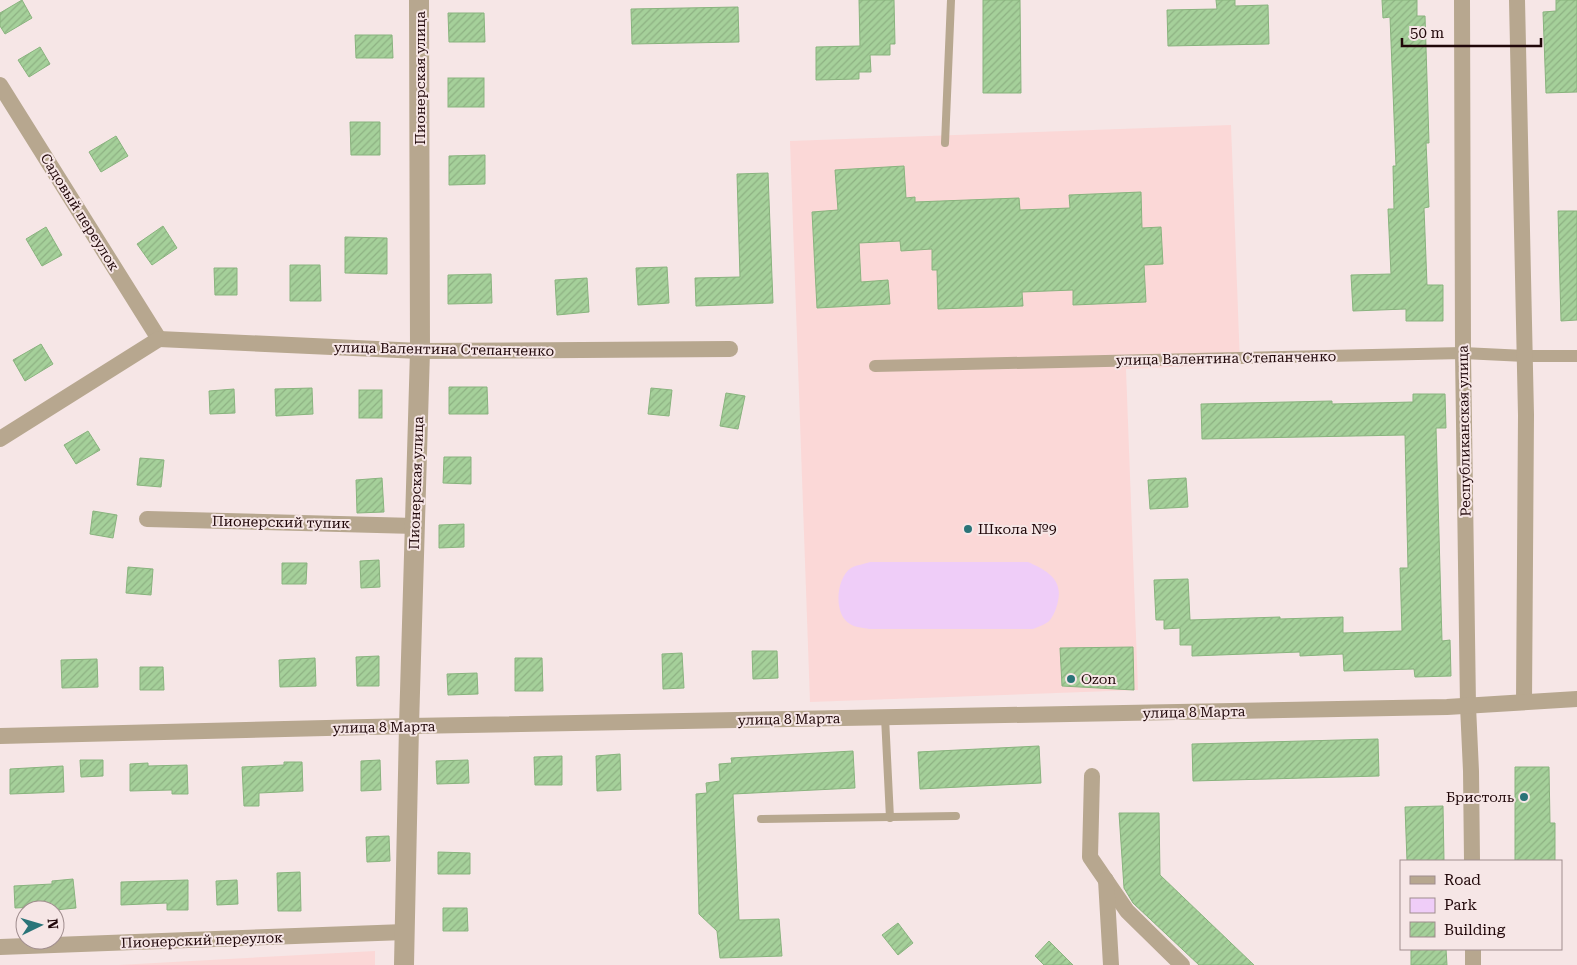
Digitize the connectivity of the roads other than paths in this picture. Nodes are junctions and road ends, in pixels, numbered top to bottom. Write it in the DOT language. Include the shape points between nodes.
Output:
graph roads {
  1 [pos="420,0"];
  2 [pos="951,0"];
  3 [pos="1462,0"];
  4 [pos="1517,0"];
  5 [pos="0,85"];
  6 [pos="945,143"];
  7 [pos="159,339"];
  8 [pos="730,349"];
  9 [pos="420,352"];
  10 [pos="1463,353"];
  11 [pos="1525,356"];
  12 [pos="1577,356"];
  13 [pos="875,366"];
  14 [pos="0,439"];
  15 [pos="147,519"];
  16 [pos="415,526"];
  17 [pos="1577,699"];
  18 [pos="1524,702"];
  19 [pos="1468,706"];
  20 [pos="885,717"];
  21 [pos="409,726"];
  22 [pos="0,736"];
  23 [pos="1092,776"];
  24 [pos="956,816"];
  25 [pos="890,818"];
  26 [pos="761,819"];
  27 [pos="1472,860"];
  28 [pos="1106,880"];
  29 [pos="405,932"];
  30 [pos="0,947"];
  31 [pos="1473,950"];
  32 [pos="404,965"];
  33 [pos="1111,965"];
  34 [pos="1182,965"];
  35 [pos="1473,965"];
  1 -- 9 [label="street, Пионерская улица"];
  2 -- 6 [label="lane"];
  3 -- 10 [label="street, Республиканская улица"];
  4 -- 11 [label="street"];
  5 -- 7 [label="street, Садовый переулок"];
  7 -- 9 [label="street, улица Валентина Степанченко"];
  7 -- 14 [label="street"];
  8 -- 9 [label="street, улица Валентина Степанченко"];
  9 -- 16 [label="street, Пионерская улица"];
  10 -- 11 [label="street, улица Валентина Степанченко"];
  10 -- 13 [label="street, улица Валентина Степанченко"];
  10 -- 19 [label="street, Республиканская улица"];
  11 -- 12 [label="street, улица Валентина Степанченко"];
  11 -- 18 [label="street"];
  15 -- 16 [label="street, Пионерский тупик"];
  16 -- 21 [label="street, Пионерская улица"];
  17 -- 18 [label="street, улица 8 Марта"];
  18 -- 19 [label="street, улица 8 Марта"];
  19 -- 20 [label="street, улица 8 Марта"];
  19 -- 27 [label="street, Республиканская улица"];
  20 -- 21 [label="street, улица 8 Марта"];
  20 -- 25 [label="lane"];
  21 -- 22 [label="street, улица 8 Марта"];
  21 -- 29 [label="street, Пионерская улица"];
  23 -- 28 [label="street" via="1090,857"];
  24 -- 25 [label="lane"];
  25 -- 26 [label="lane"];
  28 -- 33 [label="street"];
  28 -- 34 [label="street" via="1127,910"];
  29 -- 30 [label="street, Пионерский переулок"];
  29 -- 32 [label="street, Пионерская улица"];
  31 -- 35 [label="street"];
}
